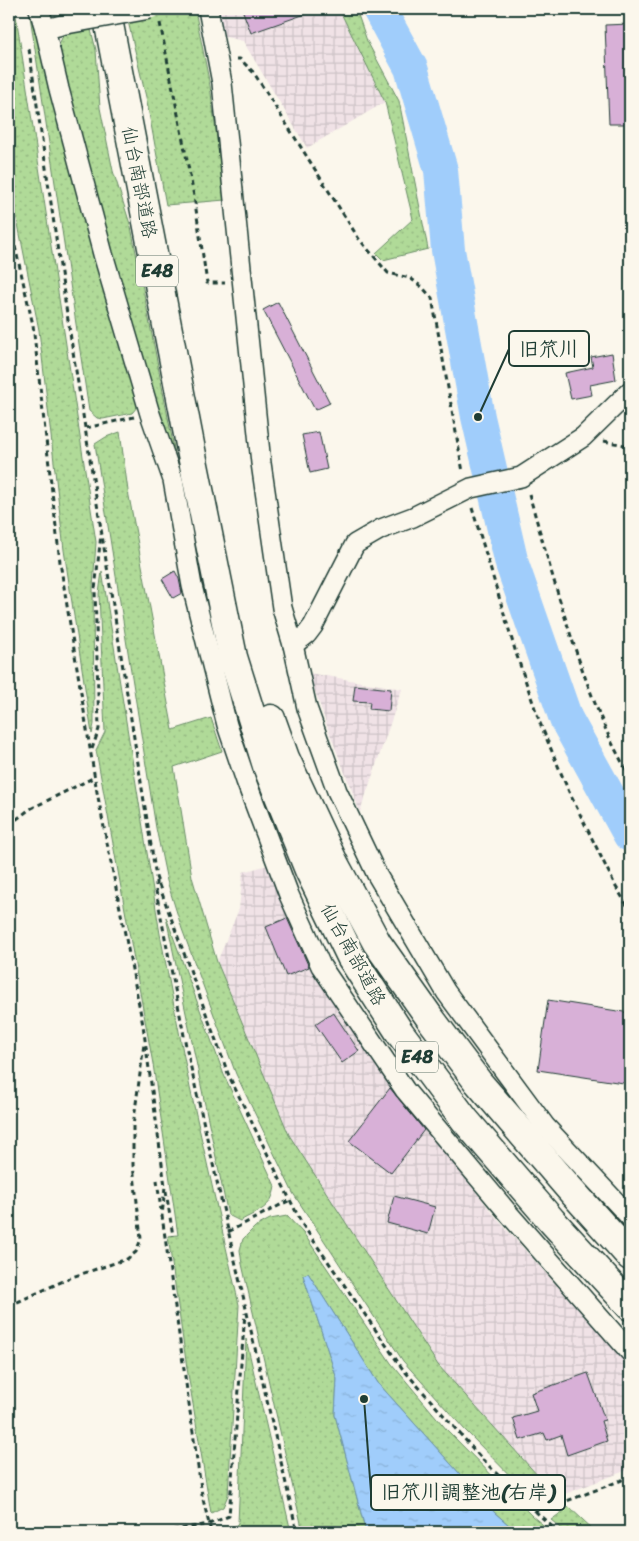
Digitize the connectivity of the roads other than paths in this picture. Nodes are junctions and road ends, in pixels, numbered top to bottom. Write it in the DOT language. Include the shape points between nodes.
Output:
graph roads {
  1 [pos="39,9"];
  2 [pos="106,9"];
  3 [pos="208,9"];
  4 [pos="154,12"];
  5 [pos="53,27"];
  6 [pos="630,392"];
  7 [pos="209,533"];
  8 [pos="293,645"];
  9 [pos="630,1217"];
  10 [pos="630,1256"];
  11 [pos="630,1306"];
  12 [pos="630,1352"];
  1 -- 5 [label="street"];
  2 -- 7 [label="highway, 仙台南部道路 / E48"];
  3 -- 8 [label="street" via="222,83 261,463 282,608"];
  4 -- 5 [label="street, bridge"];
  5 -- 12 [label="street" via="59,89 150,414 173,480 192,586 227,725 289,896 320,966 404,1090"];
  6 -- 8 [label="street" via="583,437 524,476 469,490 355,544 313,626"];
  7 -- 10 [label="highway, 仙台南部道路 / E48" via="285,758 334,863 377,942 478,1082"];
  7 -- 11 [label="highway, 仙台南部道路 / E48" via="233,657 267,766 309,870 351,957 400,1033 465,1120"];
  8 -- 9 [label="street" via="307,708 334,782 377,875 446,992 545,1126"];
}
